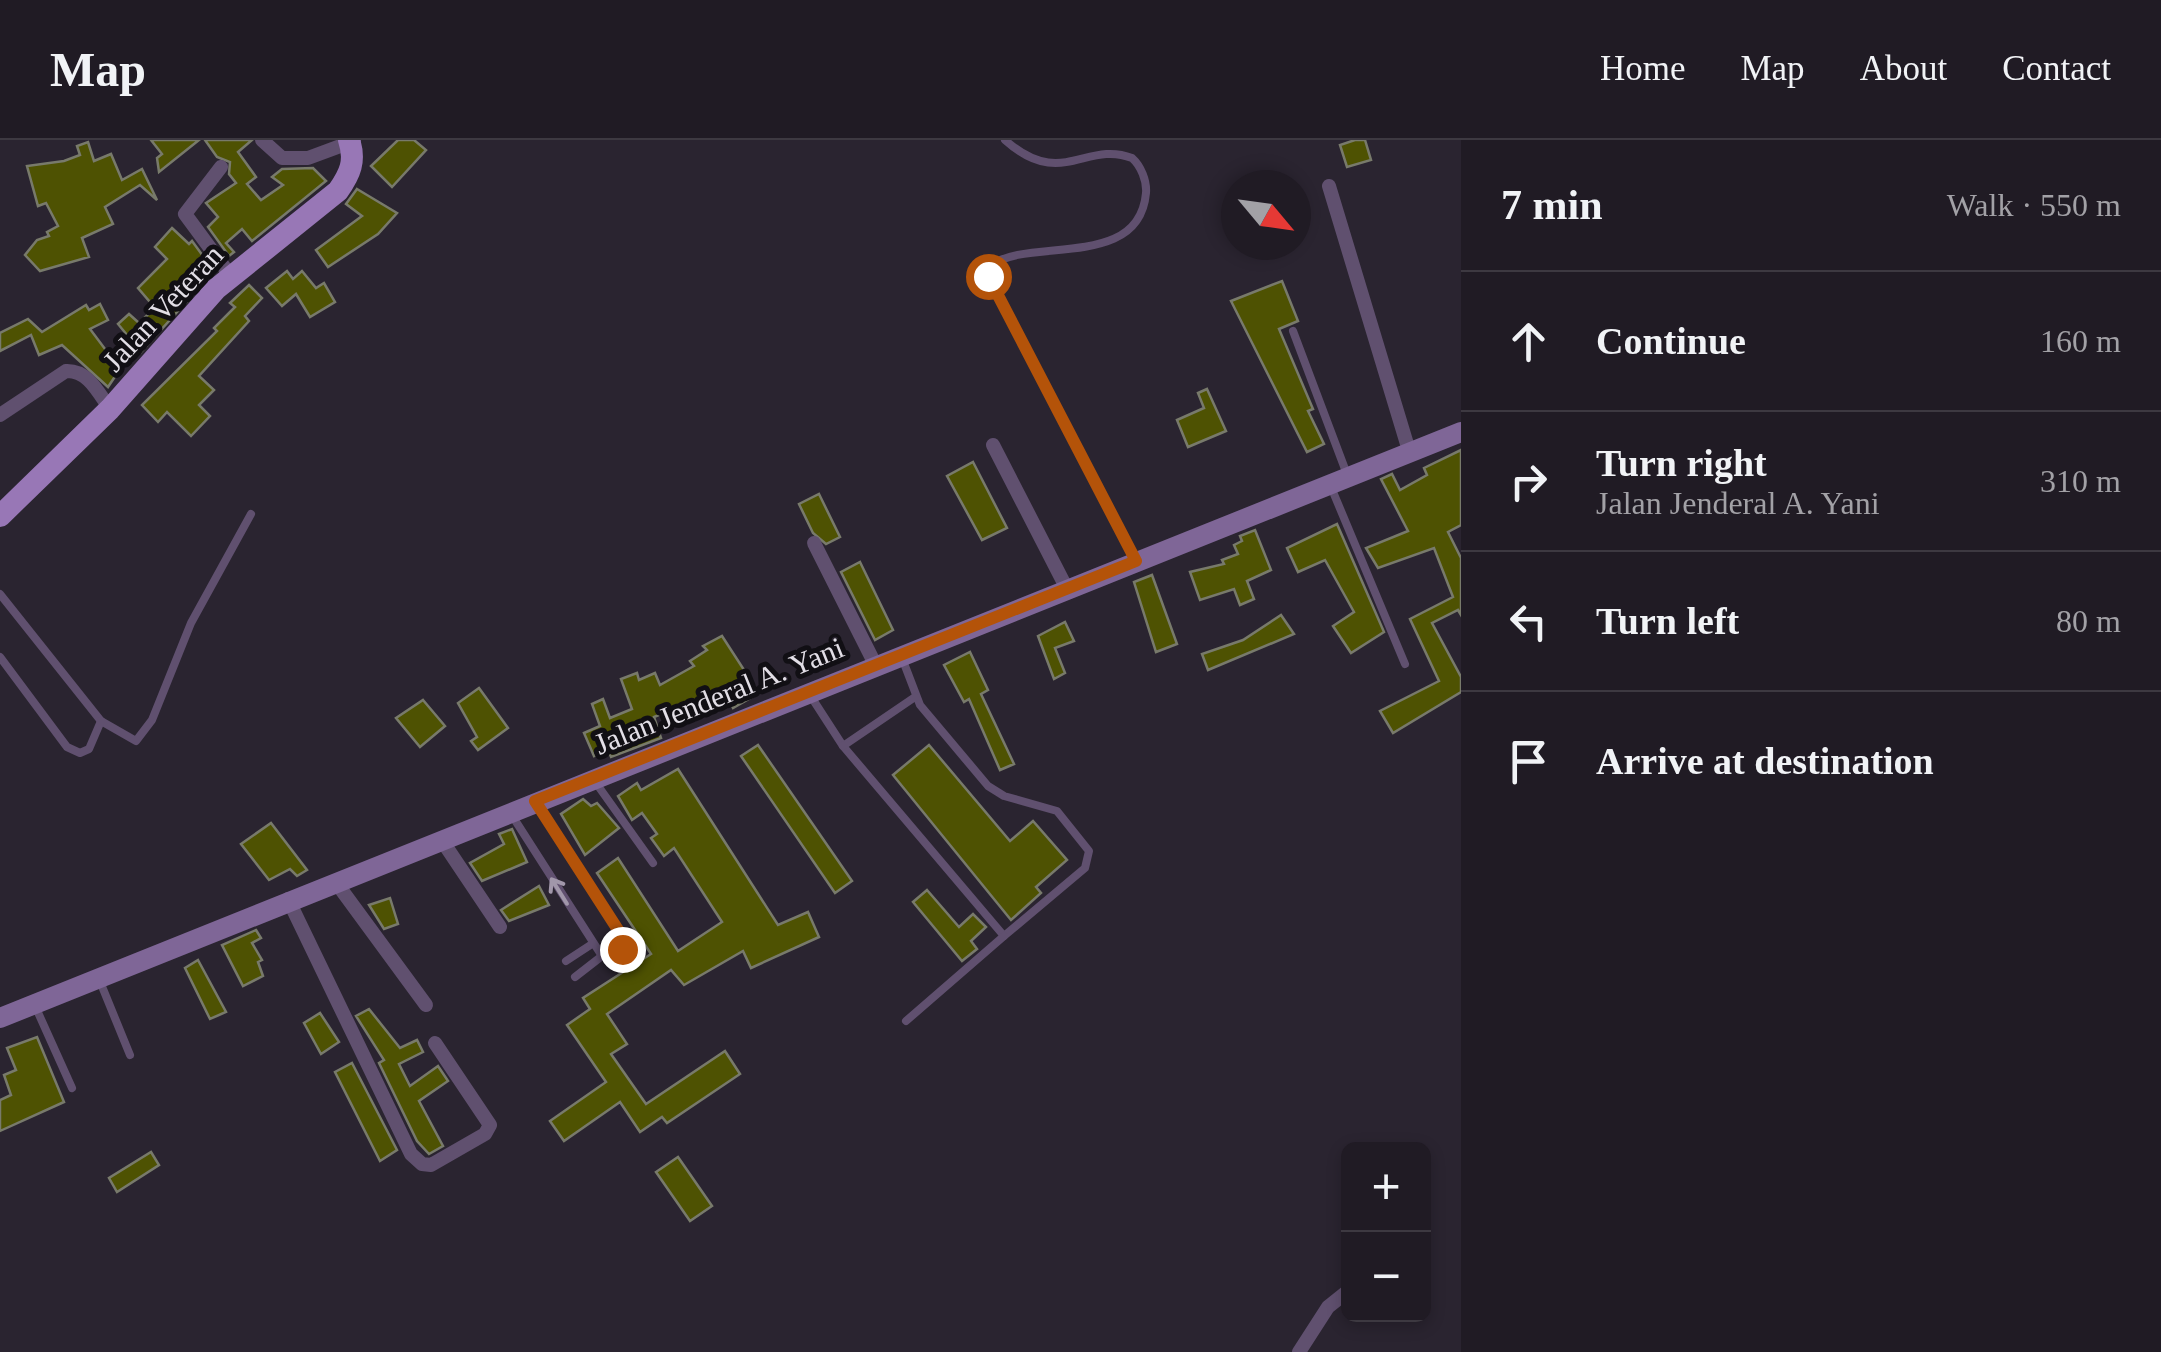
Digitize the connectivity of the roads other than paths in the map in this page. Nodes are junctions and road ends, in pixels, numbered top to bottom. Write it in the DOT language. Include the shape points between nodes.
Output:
graph roads {
  1 [pos="262,140"];
  2 [pos="1006,140"];
  3 [pos="351,141"];
  4 [pos="220,168"];
  5 [pos="1329,186"];
  6 [pos="230,275"];
  7 [pos="1293,331"];
  8 [pos="110,409"];
  9 [pos="0,414"];
  10 [pos="1461,432"];
  11 [pos="993,445"];
  12 [pos="1410,454"];
  13 [pos="1340,483"];
  14 [pos="252,514"];
  15 [pos="0,516"];
  16 [pos="814,544"];
  17 [pos="1136,561"];
  18 [pos="1066,587"];
  19 [pos="0,594"];
  20 [pos="900,654"];
  21 [pos="0,657"];
  22 [pos="875,664"];
  23 [pos="1405,664"];
  24 [pos="807,690"];
  25 [pos="915,697"];
  26 [pos="100,721"];
  27 [pos="844,746"];
  28 [pos="594,779"];
  29 [pos="535,801"];
  30 [pos="509,811"];
  31 [pos="441,839"];
  32 [pos="653,863"];
  33 [pos="336,881"];
  34 [pos="288,900"];
  35 [pos="500,927"];
  36 [pos="1004,936"];
  37 [pos="592,944"];
  38 [pos="602,956"];
  39 [pos="566,961"];
  40 [pos="575,977"];
  41 [pos="99,979"];
  42 [pos="34,1004"];
  43 [pos="426,1005"];
  44 [pos="0,1018"];
  45 [pos="906,1020"];
  46 [pos="435,1042"];
  47 [pos="130,1055"];
  48 [pos="72,1088"];
  49 [pos="1341,1297"];
  50 [pos="1299,1352"];
  1 -- 3 [label="street" via="282,158 308,158"];
  2 -- 17 [label="lane" via="1053,161 1104,144 1137,162 1147,185 1145,206 1111,239 1000,258 988,276"];
  3 -- 6 [label="main road, Jalan Veteran" via="349,176 338,191"];
  4 -- 6 [label="street" via="185,214"];
  5 -- 12 [label="street"];
  6 -- 8 [label="main road, Jalan Veteran"];
  7 -- 13 [label="lane"];
  8 -- 9 [label="street" via="74,370"];
  8 -- 15 [label="main road, Jalan Veteran"];
  10 -- 12 [label="main road, Jalan Jenderal A. Yani"];
  11 -- 18 [label="street"];
  12 -- 13 [label="main road, Jalan Jenderal A. Yani"];
  13 -- 17 [label="main road, Jalan Jenderal A. Yani"];
  13 -- 23 [label="lane"];
  14 -- 26 [label="lane" via="208,589 143,736 133,740"];
  16 -- 22 [label="street"];
  17 -- 18 [label="main road, Jalan Jenderal A. Yani"];
  18 -- 20 [label="main road, Jalan Jenderal A. Yani"];
  19 -- 26 [label="lane"];
  20 -- 22 [label="main road, Jalan Jenderal A. Yani"];
  20 -- 25 [label="lane"];
  21 -- 26 [label="lane" via="67,747 88,750"];
  22 -- 24 [label="main road, Jalan Jenderal A. Yani"];
  24 -- 27 [label="lane"];
  24 -- 28 [label="main road, Jalan Jenderal A. Yani"];
  25 -- 27 [label="lane"];
  25 -- 36 [label="lane" via="988,786 1056,811 1089,851 1085,868"];
  27 -- 36 [label="lane"];
  28 -- 29 [label="main road, Jalan Jenderal A. Yani"];
  28 -- 32 [label="lane"];
  29 -- 30 [label="main road, Jalan Jenderal A. Yani"];
  29 -- 38 [label="lane" via="622,936 616,956"];
  30 -- 31 [label="main road, Jalan Jenderal A. Yani"];
  37 -- 30 [label="lane, one-way"];
  31 -- 33 [label="main road, Jalan Jenderal A. Yani"];
  31 -- 35 [label="street"];
  33 -- 34 [label="main road, Jalan Jenderal A. Yani"];
  33 -- 43 [label="street"];
  34 -- 41 [label="main road, Jalan Jenderal A. Yani"];
  34 -- 46 [label="street" via="411,1154 431,1165 490,1126"];
  36 -- 45 [label="lane"];
  37 -- 38 [label="lane"];
  37 -- 39 [label="lane"];
  38 -- 40 [label="lane"];
  41 -- 42 [label="main road, Jalan Jenderal A. Yani"];
  41 -- 47 [label="lane"];
  42 -- 44 [label="main road, Jalan Jenderal A. Yani"];
  42 -- 48 [label="lane"];
  49 -- 50 [label="street"];
}
